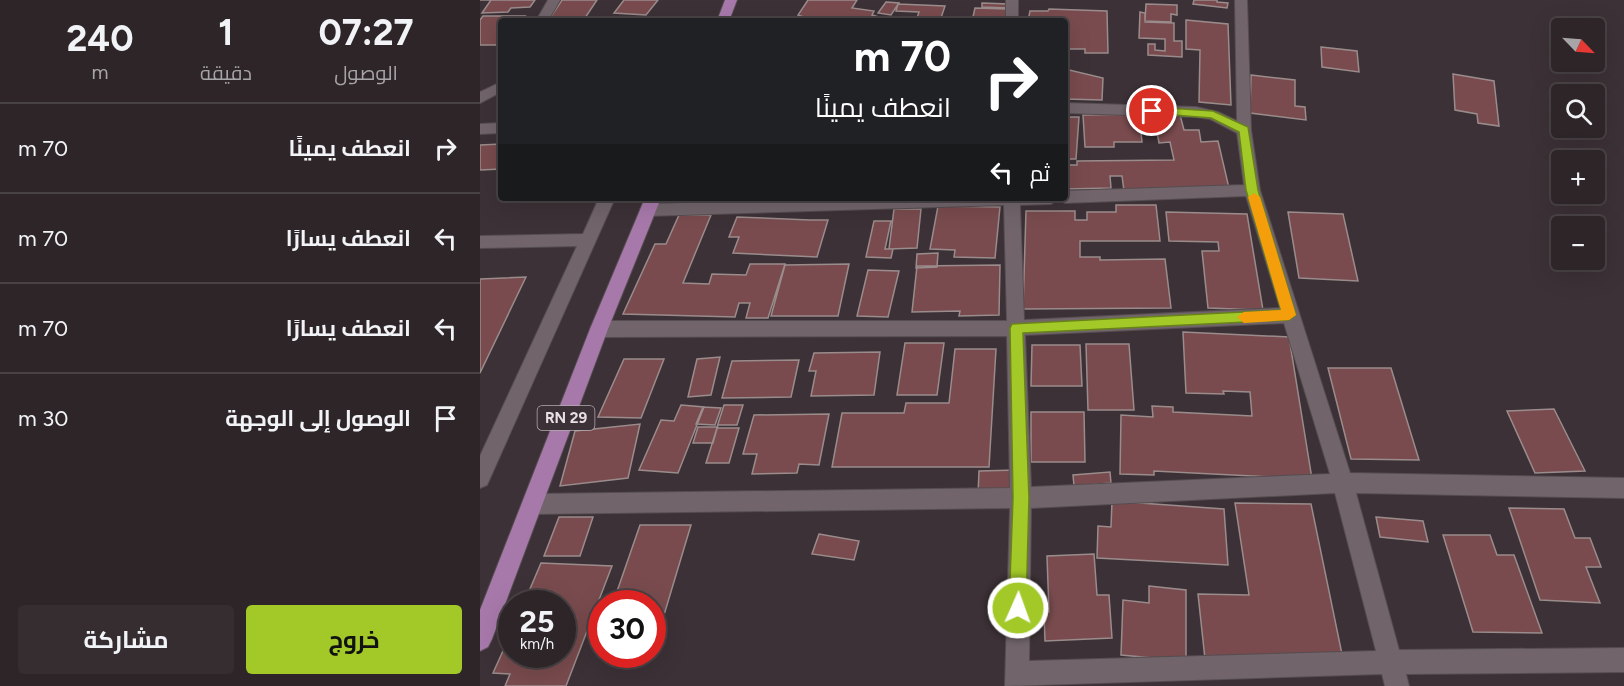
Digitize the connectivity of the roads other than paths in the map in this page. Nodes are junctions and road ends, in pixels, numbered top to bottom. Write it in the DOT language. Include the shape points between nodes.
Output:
graph roads {
  1 [pos="554,0"];
  2 [pos="731,0"];
  3 [pos="1012,0"];
  4 [pos="1241,0"];
  5 [pos="544,18"];
  6 [pos="724,18"];
  7 [pos="1012,18"];
  8 [pos="498,88"];
  9 [pos="480,98"];
  10 [pos="1068,108"];
  11 [pos="498,128"];
  12 [pos="480,129"];
  13 [pos="1244,130"];
  14 [pos="1252,190"];
  15 [pos="1068,197"];
  16 [pos="606,201"];
  17 [pos="868,201"];
  18 [pos="1012,201"];
  19 [pos="651,204"];
  20 [pos="589,240"];
  21 [pos="480,242"];
  22 [pos="1289,315"];
  23 [pos="1017,328"];
  24 [pos="599,329"];
  25 [pos="480,478"];
  26 [pos="1342,483"];
  27 [pos="1624,489"];
  28 [pos="1021,498"];
  29 [pos="534,504"];
  30 [pos="480,639"];
  31 [pos="1624,660"];
  32 [pos="1391,662"];
  33 [pos="1017,680"];
  34 [pos="1397,686"];
  1 -- 5 [label="street"];
  2 -- 6 [label="main road"];
  3 -- 7 [label="street"];
  4 -- 13 [label="street"];
  8 -- 9 [label="street"];
  10 -- 13 [label="street" via="1196,112 1213,115"];
  11 -- 12 [label="street"];
  13 -- 14 [label="street"];
  14 -- 15 [label="street"];
  14 -- 22 [label="street"];
  16 -- 20 [label="street"];
  17 -- 19 [label="street"];
  18 -- 23 [label="street"];
  19 -- 24 [label="main road, RN 29"];
  20 -- 21 [label="street"];
  20 -- 25 [label="street"];
  22 -- 23 [label="street"];
  22 -- 26 [label="street"];
  23 -- 24 [label="street"];
  23 -- 28 [label="street"];
  24 -- 29 [label="main road, RN 29"];
  26 -- 27 [label="street"];
  26 -- 28 [label="street"];
  26 -- 32 [label="street"];
  28 -- 29 [label="street"];
  28 -- 33 [label="street"];
  29 -- 30 [label="main road, RN 29"];
  31 -- 32 [label="street"];
  32 -- 33 [label="street"];
  32 -- 34 [label="street"];
}
